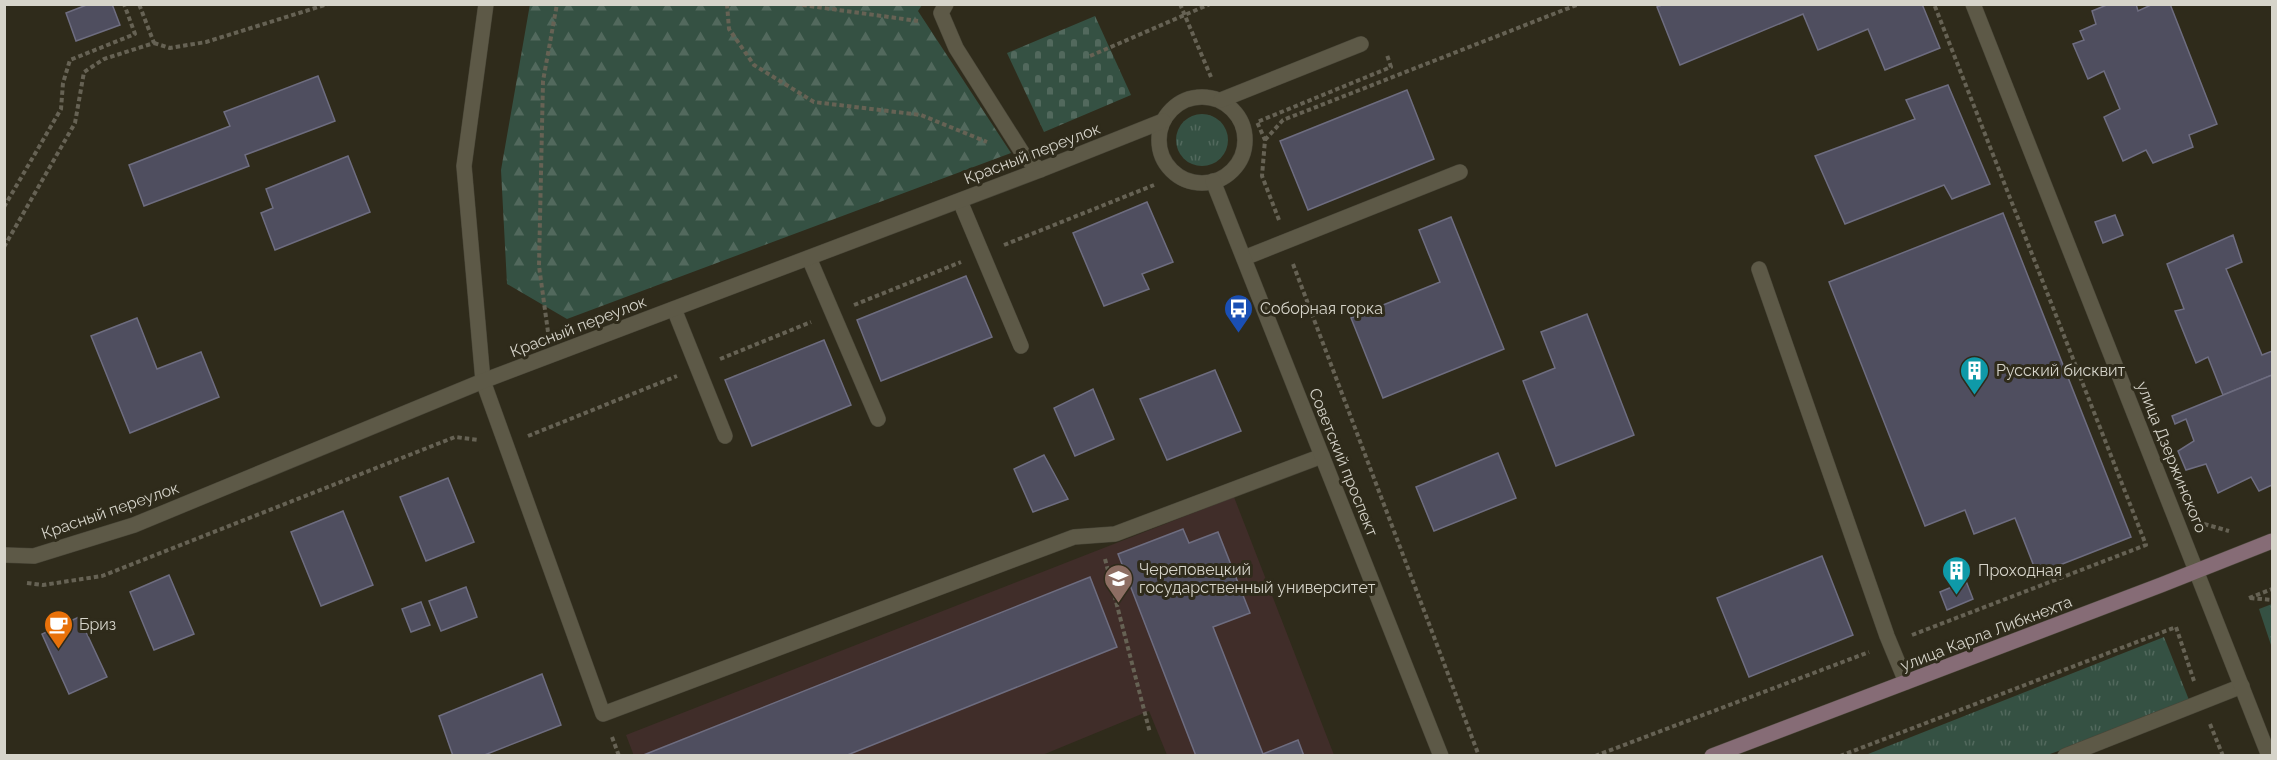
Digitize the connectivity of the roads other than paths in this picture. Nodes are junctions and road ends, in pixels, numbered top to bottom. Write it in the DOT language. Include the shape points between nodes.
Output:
graph roads {
  1 [pos="486,4"];
  2 [pos="946,4"];
  3 [pos="1973,4"];
  4 [pos="1361,44"];
  5 [pos="1221,100"];
  6 [pos="1163,121"];
  7 [pos="1040,170"];
  8 [pos="1460,172"];
  9 [pos="1213,182"];
  10 [pos="960,201"];
  11 [pos="810,258"];
  12 [pos="1244,258"];
  13 [pos="1759,269"];
  14 [pos="674,309"];
  15 [pos="1021,346"];
  16 [pos="483,381"];
  17 [pos="878,419"];
  18 [pos="725,436"];
  19 [pos="1322,456"];
  20 [pos="2272,541"];
  21 [pos="4,555"];
  22 [pos="2197,570"];
  23 [pos="1906,682"];
  24 [pos="2242,687"];
  25 [pos="1441,756"];
  26 [pos="1712,756"];
  27 [pos="2065,756"];
  28 [pos="2270,756"];
  1 -- 16 [label="street" via="464,166"];
  2 -- 7 [label="street" via="941,13 956,48 1025,157"];
  3 -- 22 [label="street, улица Дзержинского"];
  4 -- 5 [label="street"];
  5 -- 6 [label="street" via="1201,96 1183,101"];
  5 -- 9 [label="street" via="1236,112 1245,130 1245,149 1237,167 1222,180"];
  6 -- 7 [label="street, Красный переулок"];
  6 -- 9 [label="street" via="1159,151 1168,168 1183,180"];
  7 -- 10 [label="street, Красный переулок"];
  8 -- 12 [label="street"];
  9 -- 12 [label="street, Советский проспект"];
  10 -- 11 [label="street, Красный переулок"];
  10 -- 15 [label="street"];
  11 -- 14 [label="street, Красный переулок"];
  11 -- 17 [label="street"];
  12 -- 19 [label="street, Советский проспект"];
  13 -- 23 [label="street"];
  14 -- 16 [label="street, Красный переулок"];
  14 -- 18 [label="street"];
  16 -- 19 [label="street" via="603,714 1074,537 1115,534"];
  16 -- 21 [label="street, Красный переулок" via="134,525 34,556"];
  19 -- 25 [label="street, Советский проспект"];
  20 -- 22 [label="main road, улица Карла Либкнехта"];
  22 -- 23 [label="main road, улица Карла Либкнехта"];
  22 -- 24 [label="street, улица Дзержинского"];
  23 -- 26 [label="main road, улица Карла Либкнехта"];
  24 -- 27 [label="street"];
  24 -- 28 [label="street, улица Дзержинского"];
}
